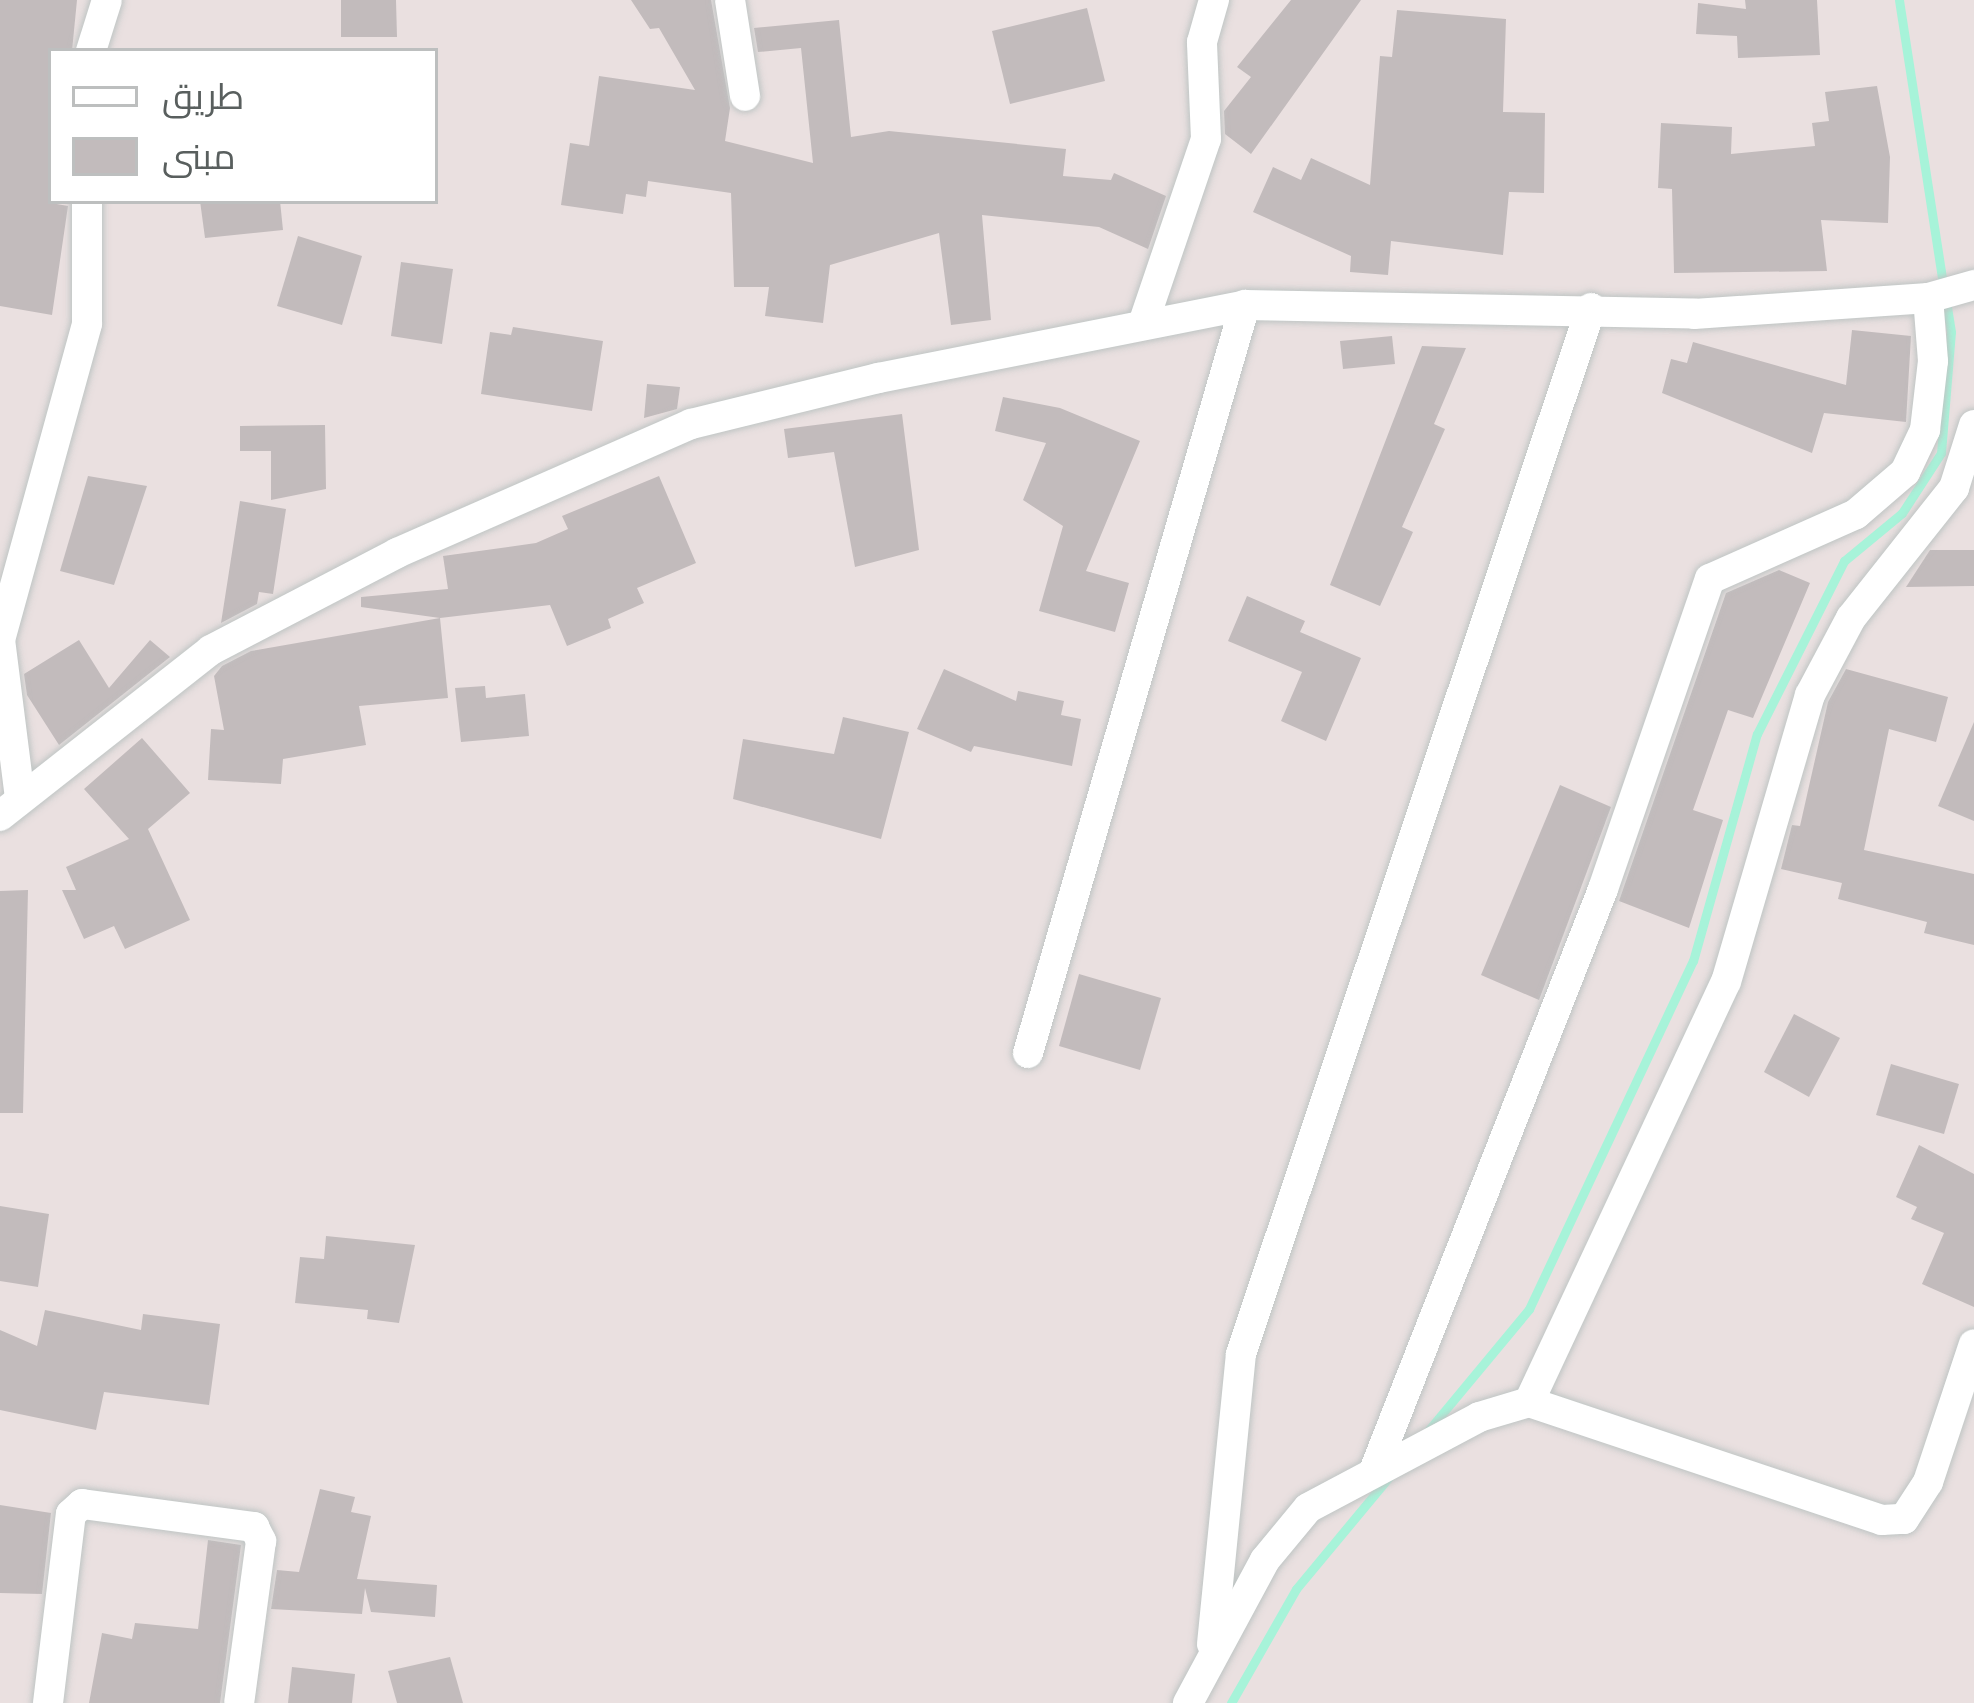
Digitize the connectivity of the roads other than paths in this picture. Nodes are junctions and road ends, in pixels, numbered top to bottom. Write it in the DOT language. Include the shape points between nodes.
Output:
graph roads {
  1 [pos="107,0"];
  2 [pos="730,0"];
  3 [pos="1214,0"];
  4 [pos="93,48"];
  5 [pos="745,96"];
  6 [pos="87,204"];
  7 [pos="1974,285"];
  8 [pos="1932,296"];
  9 [pos="1245,305"];
  10 [pos="1591,308"];
  11 [pos="1144,320"];
  12 [pos="1974,425"];
  13 [pos="10,807"];
  14 [pos="1028,1053"];
  15 [pos="1974,1344"];
  16 [pos="1529,1402"];
  17 [pos="1374,1471"];
  18 [pos="1210,1656"];
  19 [pos="48,1703"];
  20 [pos="239,1703"];
  21 [pos="1188,1703"];
  1 -- 4 [label="street"];
  2 -- 5 [label="street"];
  3 -- 11 [label="street" via="1202,42 1206,139"];
  6 -- 13 [label="street" via="87,324 0,640"];
  7 -- 8 [label="street"];
  8 -- 10 [label="street" via="1694,314"];
  8 -- 17 [label="street" via="1925,430 1905,472 1856,514 1710,579 1603,889"];
  9 -- 10 [label="street"];
  9 -- 11 [label="street"];
  9 -- 14 [label="street"];
  10 -- 18 [label="street" via="1241,1354"];
  11 -- 13 [label="street" via="691,424 397,553 211,650"];
  12 -- 16 [label="street" via="1954,488 1851,617 1810,694 1726,982"];
  15 -- 16 [label="street" via="1928,1482 1904,1519 1882,1520"];
  16 -- 17 [label="street" via="1480,1417"];
  17 -- 18 [label="street" via="1308,1508 1265,1560"];
  18 -- 21 [label="street"];
  19 -- 20 [label="street" via="71,1514 82,1504 254,1527 261,1541"];
}
